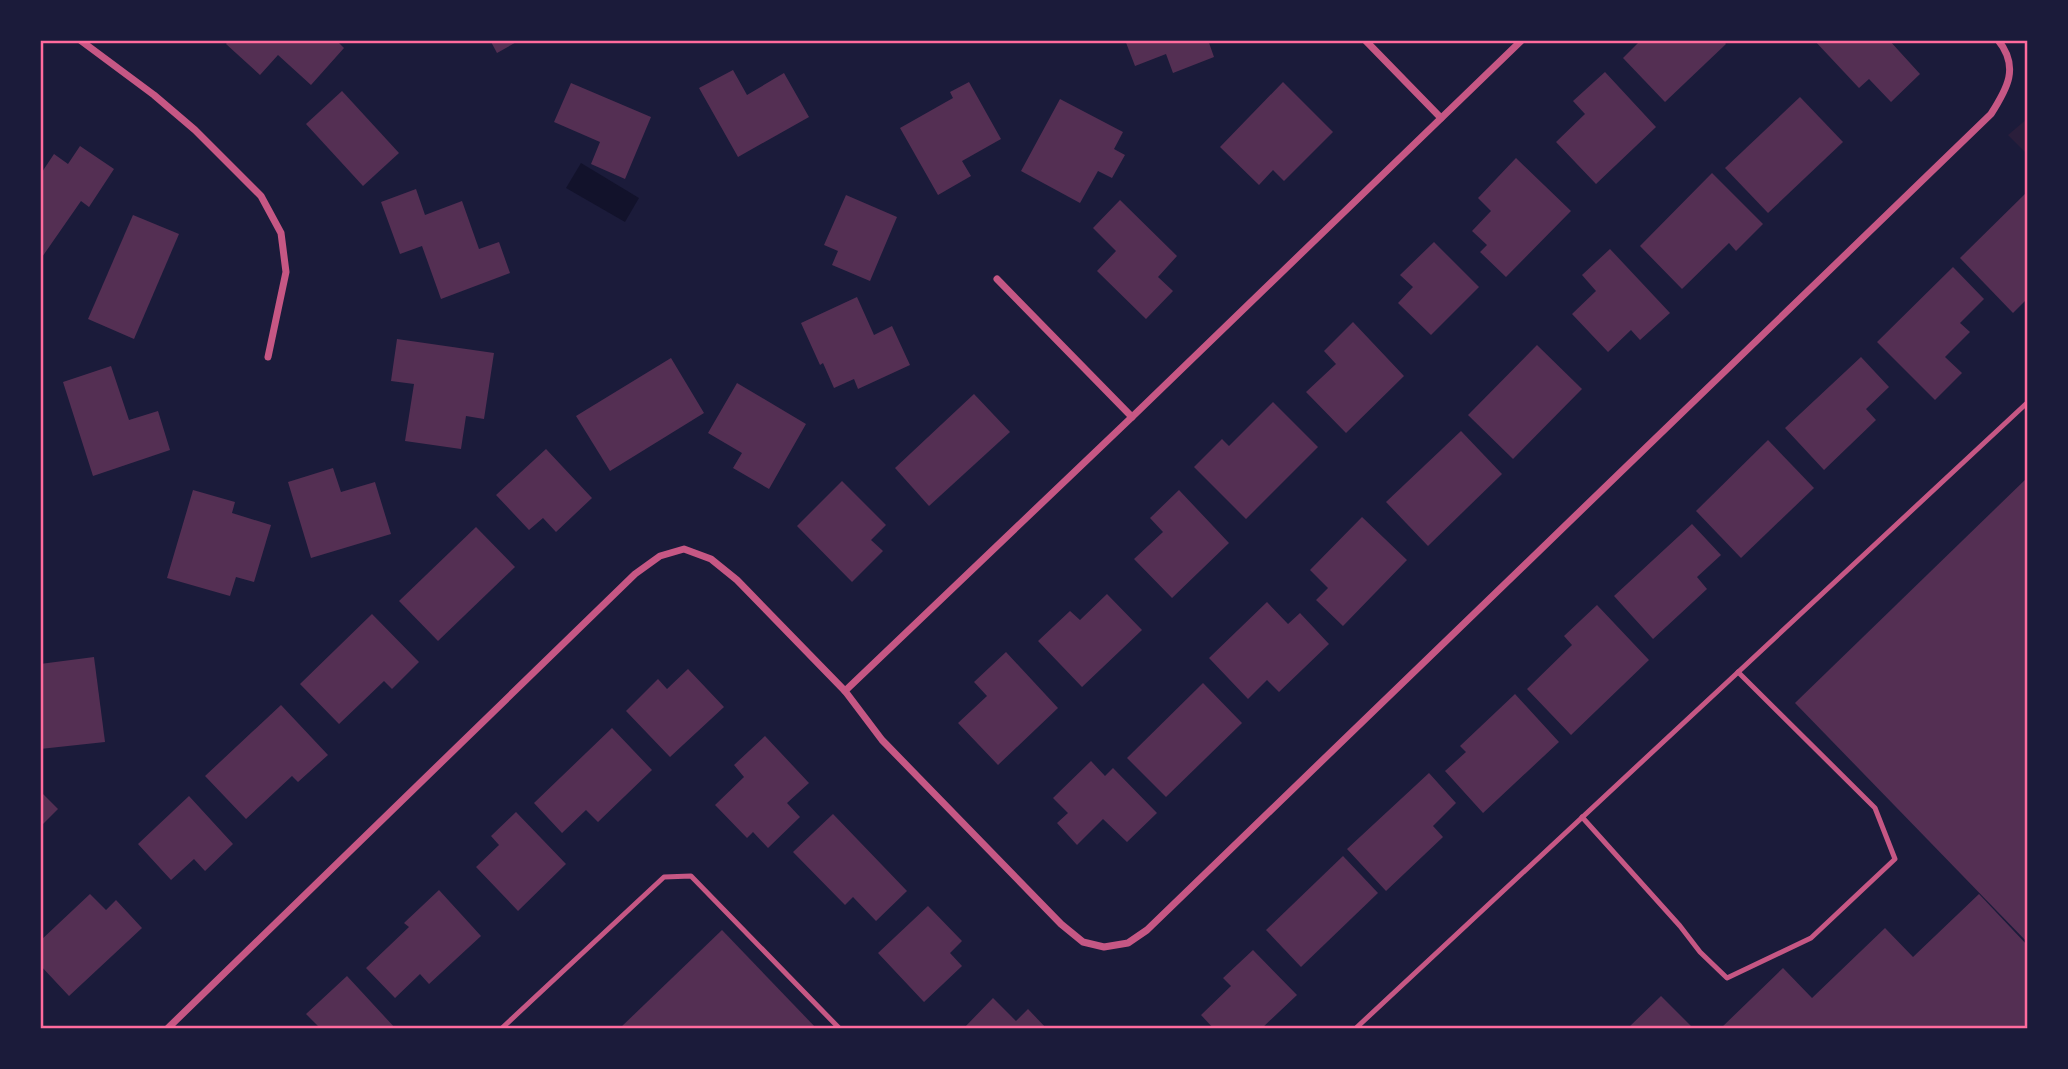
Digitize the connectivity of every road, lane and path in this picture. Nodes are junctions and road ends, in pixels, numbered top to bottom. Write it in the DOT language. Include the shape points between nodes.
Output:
graph roads {
  1 [pos="80,40"];
  2 [pos="1365,40"];
  3 [pos="1522,40"];
  4 [pos="1998,40"];
  5 [pos="1441,118"];
  6 [pos="997,279"];
  7 [pos="268,357"];
  8 [pos="2028,402"];
  9 [pos="1132,417"];
  10 [pos="1738,672"];
  11 [pos="845,691"];
  12 [pos="1582,817"];
  13 [pos="167,1029"];
  14 [pos="501,1029"];
  15 [pos="840,1029"];
  16 [pos="1355,1029"];
  1 -- 7 [label="street" via="195,130 261,196 281,233 286,272"];
  2 -- 5 [label="street"];
  3 -- 5 [label="street"];
  4 -- 11 [label="street" via="2011,70 2005,93 1991,114 1147,930 1128,943 1104,947 1083,942 1061,924 882,740"];
  5 -- 9 [label="street"];
  6 -- 9 [label="street"];
  8 -- 10 [label="lane"];
  9 -- 11 [label="street"];
  10 -- 12 [label="lane"];
  10 -- 12 [label="lane" via="1875,808 1895,859 1824,926 1811,938 1727,978"];
  11 -- 13 [label="street" via="711,559 684,550 660,556 635,574"];
  12 -- 16 [label="lane"];
  14 -- 15 [label="lane" via="664,877 691,876"];
}
